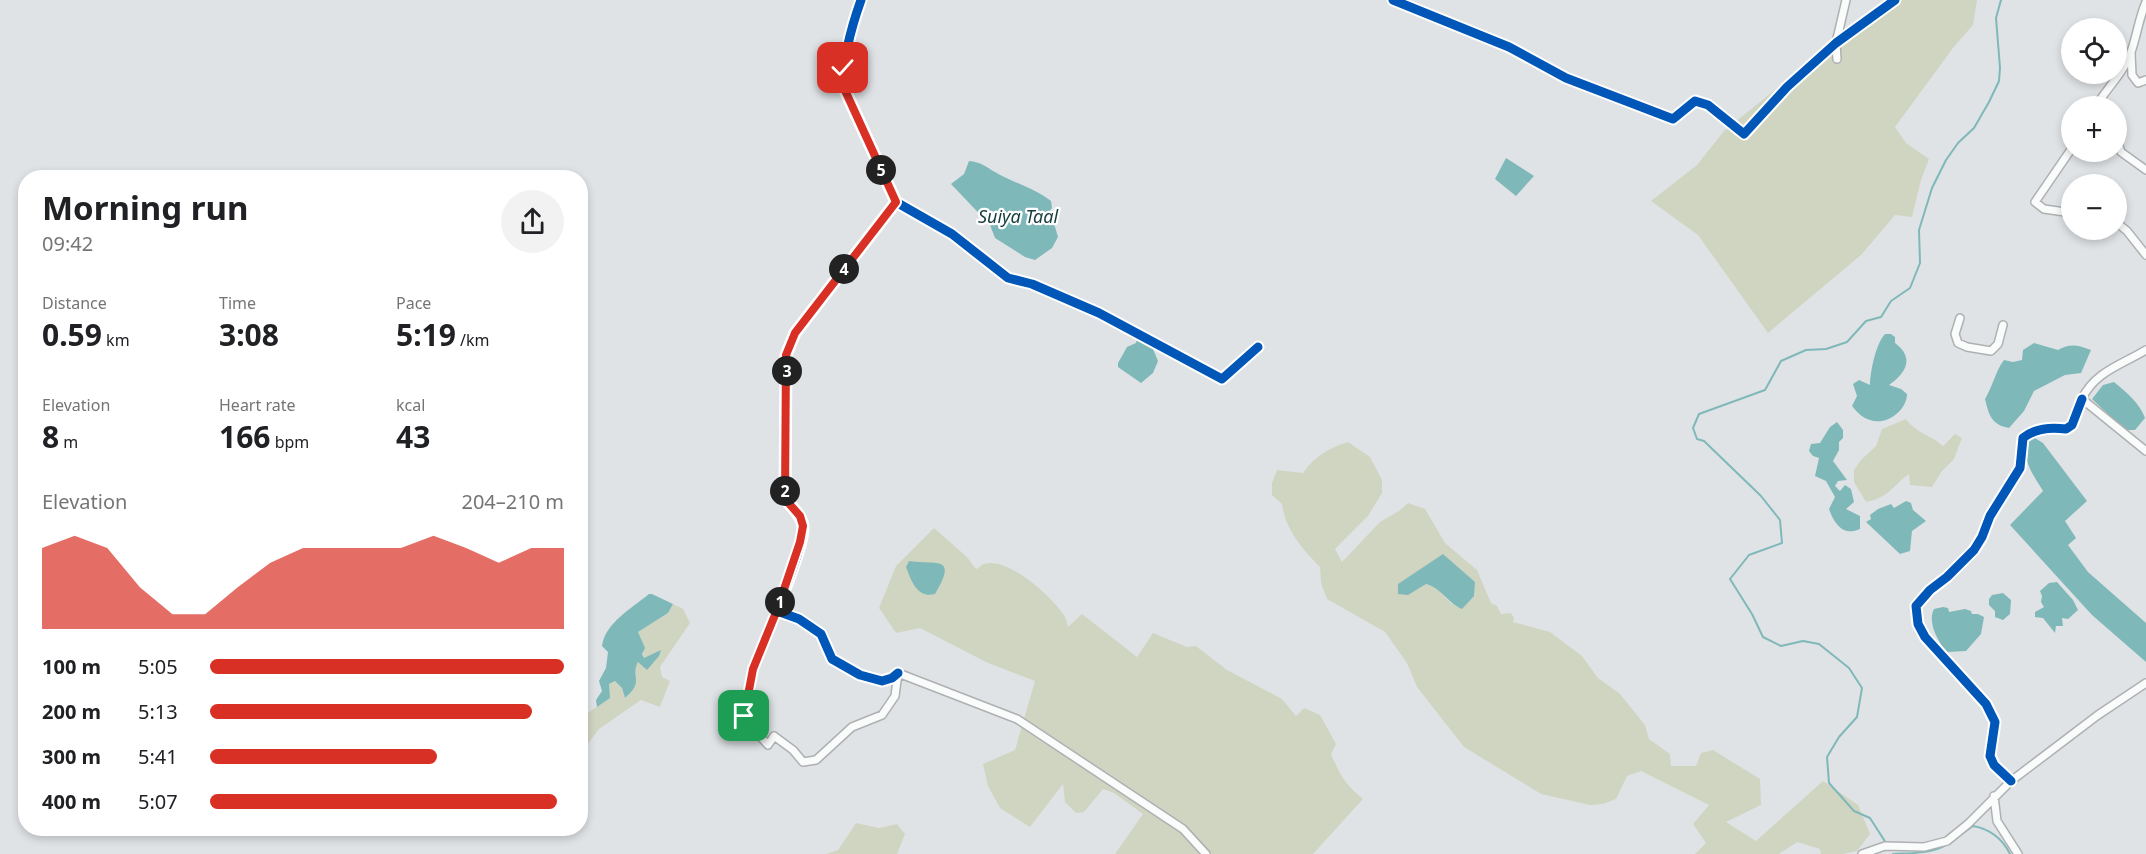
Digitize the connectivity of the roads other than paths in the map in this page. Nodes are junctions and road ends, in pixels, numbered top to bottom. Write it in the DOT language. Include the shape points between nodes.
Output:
graph roads {
  1 [pos="861,0"];
  2 [pos="1393,0"];
  3 [pos="1846,0"];
  4 [pos="1895,0"];
  5 [pos="2146,2"];
  6 [pos="1836,43"];
  7 [pos="2131,52"];
  8 [pos="1837,59"];
  9 [pos="2146,80"];
  10 [pos="2102,96"];
  11 [pos="2127,156"];
  12 [pos="2062,162"];
  13 [pos="2146,170"];
  14 [pos="896,202"];
  15 [pos="2061,211"];
  16 [pos="2127,231"];
  17 [pos="2146,255"];
  18 [pos="1960,318"];
  19 [pos="2003,325"];
  20 [pos="1258,347"];
  21 [pos="2146,350"];
  22 [pos="2082,399"];
  23 [pos="2146,451"];
  24 [pos="777,610"];
  25 [pos="898,673"];
  26 [pos="2146,683"];
  27 [pos="2011,781"];
  28 [pos="1994,796"];
  29 [pos="1206,854"];
  30 [pos="1862,854"];
  31 [pos="2018,854"];
  1 -- 14 [label="street" via="850,30 843,86"];
  2 -- 6 [label="street" via="1509,47 1566,78 1673,119 1695,101 1708,105 1744,134 1787,87"];
  3 -- 6 [label="street"];
  4 -- 6 [label="street"];
  5 -- 7 [label="street"];
  6 -- 8 [label="street"];
  7 -- 9 [label="street" via="2132,75 2138,83"];
  7 -- 10 [label="street"];
  11 -- 13 [label="street"];
  12 -- 15 [label="street" via="2035,202 2044,209"];
  14 -- 20 [label="street" via="952,234 1008,278 1032,284 1099,313 1222,379"];
  14 -- 24 [label="street" via="795,333 786,355 785,499 800,516 803,526"];
  16 -- 17 [label="street"];
  18 -- 19 [label="street" via="1955,334 1958,343 1991,351 1998,344"];
  21 -- 22 [label="street" via="2110,368"];
  22 -- 23 [label="street"];
  22 -- 27 [label="street" via="2072,425 2066,429 2042,429 2023,438 2020,468 1974,550 1916,606 1918,624 1926,637 1986,704 1995,722 1990,756"];
  24 -- 25 [label="street" via="821,634 832,659 860,675 882,681"];
  24 -- 25 [label="street" via="753,669 744,716 768,745 774,736 803,762 816,760 852,727 882,715 895,696"];
  25 -- 29 [label="street" via="1017,719 1183,830"];
  26 -- 27 [label="street"];
  27 -- 28 [label="street"];
  28 -- 30 [label="street" via="1947,841 1924,847 1886,846"];
  28 -- 31 [label="street" via="1997,821"];
}
